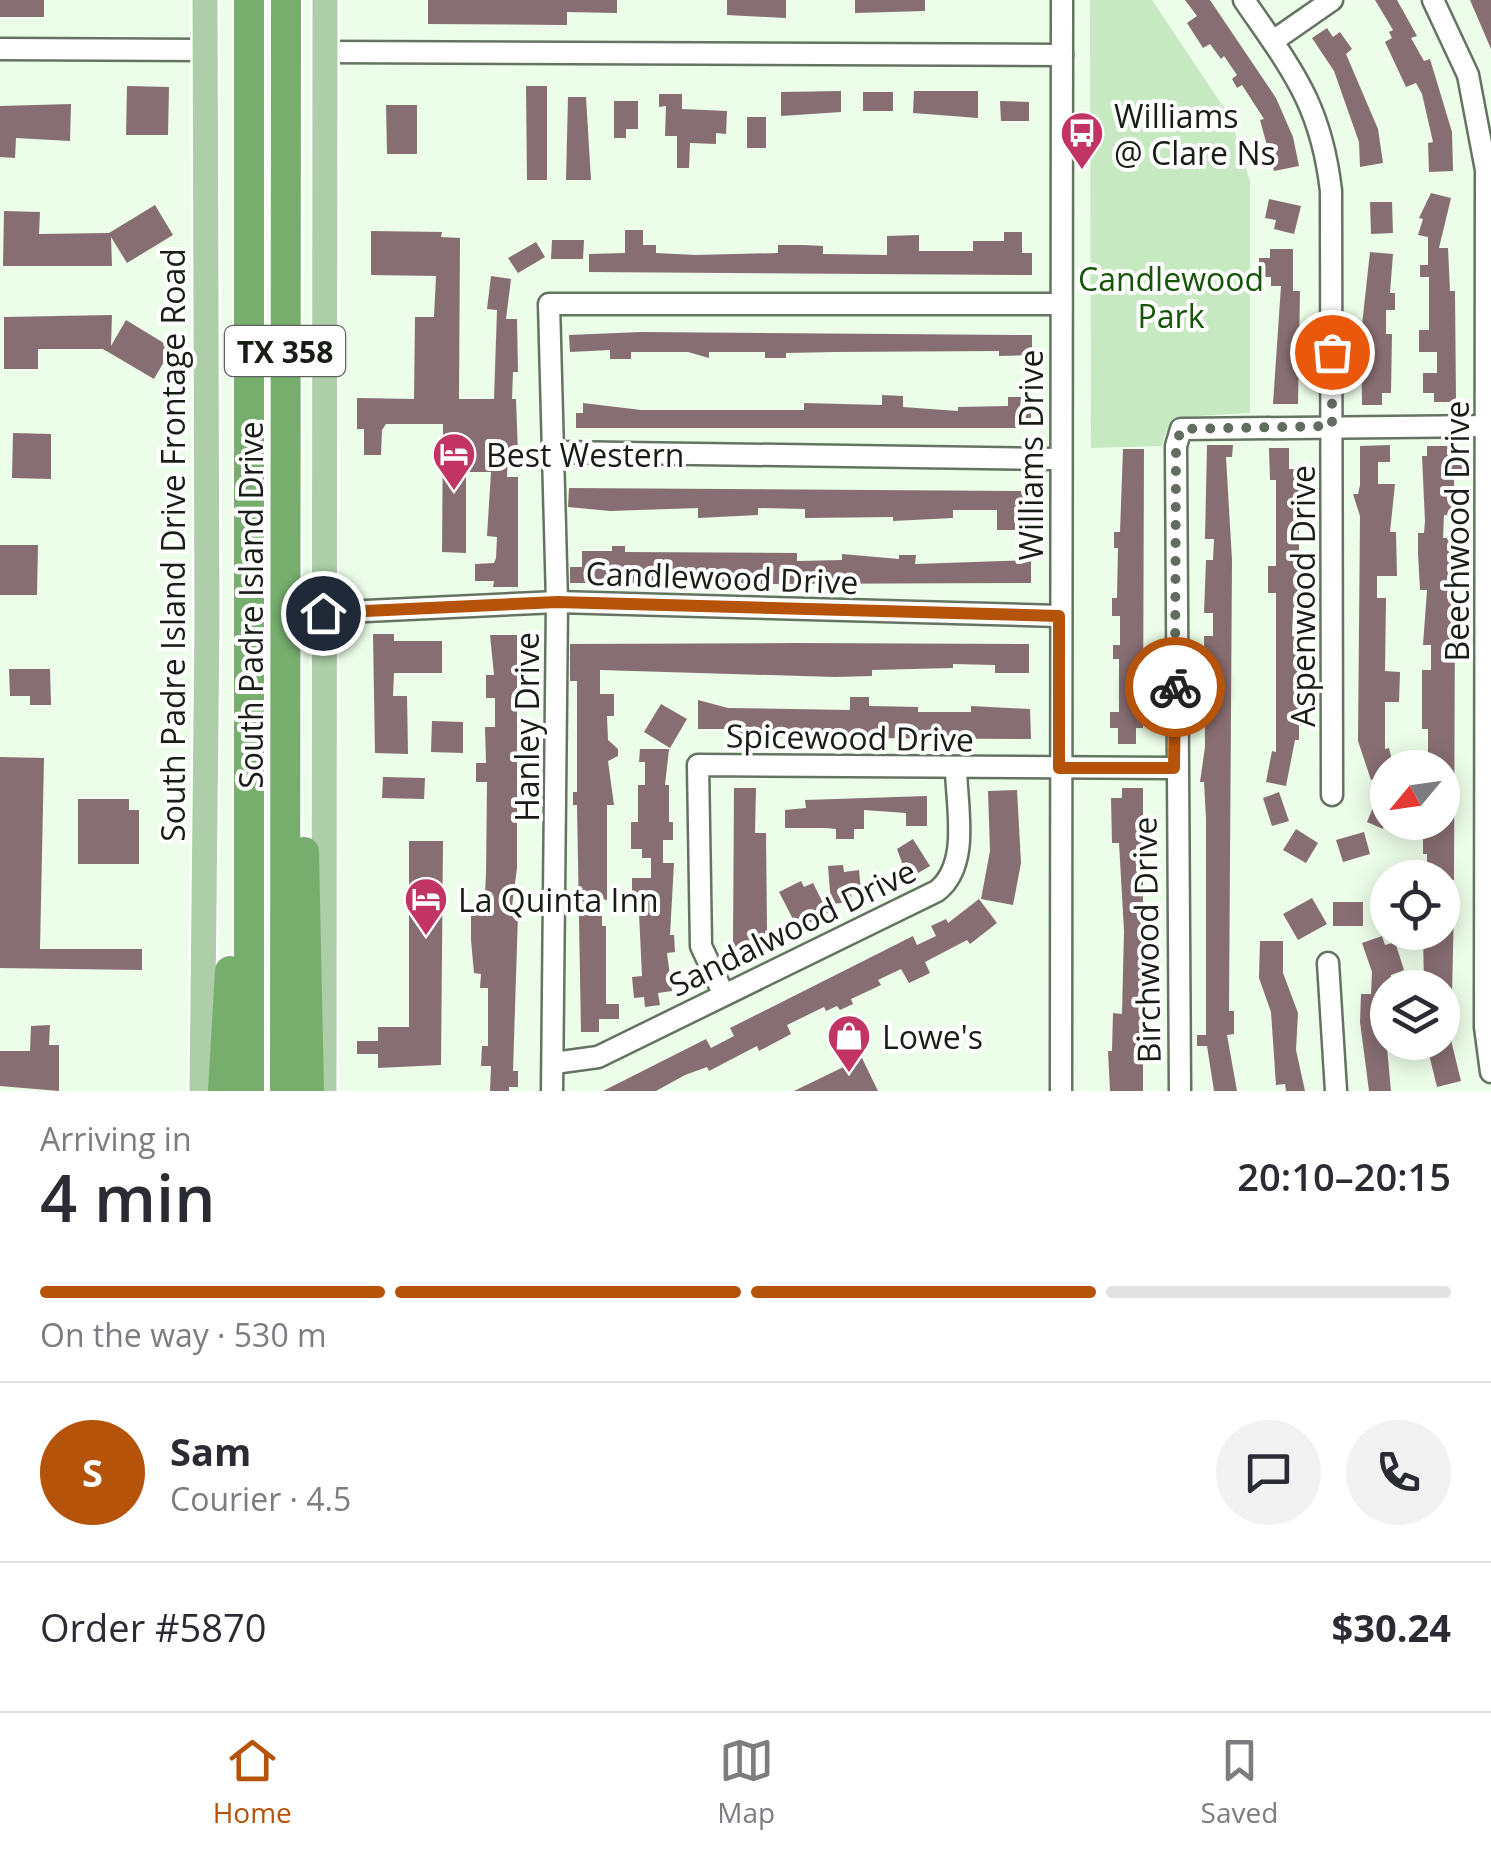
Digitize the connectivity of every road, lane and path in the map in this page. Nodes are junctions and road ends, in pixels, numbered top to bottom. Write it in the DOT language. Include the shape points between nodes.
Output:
graph roads {
  1 [pos="204,0"];
  2 [pos="249,0"];
  3 [pos="286,0"];
  4 [pos="325,0"];
  5 [pos="1062,0"];
  6 [pos="1244,0"];
  7 [pos="1332,0"];
  8 [pos="1433,0"];
  9 [pos="1273,41"];
  10 [pos="0,49"];
  11 [pos="205,50"];
  12 [pos="325,52"];
  13 [pos="1062,55"];
  14 [pos="1061,304"];
  15 [pos="1332,426"];
  16 [pos="1488,426"];
  17 [pos="555,452"];
  18 [pos="1060,459"];
  19 [pos="557,602"];
  20 [pos="323,613"];
  21 [pos="1059,616"];
  22 [pos="284,702"];
  23 [pos="1059,768"];
  24 [pos="1174,768"];
  25 [pos="956,770"];
  26 [pos="249,784"];
  27 [pos="1332,795"];
  28 [pos="1328,963"];
  29 [pos="723,993"];
  30 [pos="554,1062"];
  31 [pos="1491,1072"];
  32 [pos="202,1091"];
  33 [pos="223,1091"];
  34 [pos="248,1091"];
  35 [pos="285,1091"];
  36 [pos="309,1091"];
  37 [pos="324,1091"];
  38 [pos="552,1091"];
  39 [pos="1061,1091"];
  40 [pos="1180,1091"];
  41 [pos="1336,1091"];
  1 -- 11 [label="main road, South Padre Island Drive Frontage Road"];
  2 -- 26 [label="highway, South Padre Island Drive / TX 358"];
  3 -- 22 [label="highway, South Padre Island Drive / TX 358"];
  4 -- 12 [label="main road"];
  5 -- 13 [label="street, Williams Drive"];
  6 -- 9 [label="street, Aspenwood Drive"];
  7 -- 9 [label="street"];
  8 -- 16 [label="street, Beechwood Drive" via="1468,75 1480,121"];
  9 -- 15 [label="street, Aspenwood Drive" via="1311,103 1327,157"];
  10 -- 11 [label="street"];
  11 -- 32 [label="main road, South Padre Island Drive Frontage Road"];
  12 -- 13 [label="street"];
  12 -- 20 [label="main road"];
  13 -- 14 [label="street, Williams Drive"];
  14 -- 17 [label="street, Hanley Drive" via="549,304"];
  14 -- 18 [label="street, Williams Drive"];
  15 -- 16 [label="street"];
  15 -- 24 [label="street, Birchwood Drive" via="1181,429"];
  15 -- 27 [label="street, Aspenwood Drive"];
  16 -- 31 [label="street, Beechwood Drive" via="1485,1027"];
  17 -- 18 [label="street"];
  17 -- 19 [label="street, Hanley Drive"];
  18 -- 21 [label="street, Williams Drive"];
  19 -- 20 [label="street, Candlewood Drive"];
  19 -- 21 [label="street, Candlewood Drive"];
  19 -- 30 [label="street, Hanley Drive"];
  20 -- 37 [label="main road"];
  21 -- 23 [label="street, Williams Drive"];
  22 -- 35 [label="highway, South Padre Island Drive / TX 358"];
  22 -- 36 [label="highway" via="300,744"];
  23 -- 24 [label="street, Spicewood Drive"];
  23 -- 25 [label="street, Spicewood Drive"];
  23 -- 39 [label="street, Williams Drive"];
  24 -- 40 [label="street, Birchwood Drive"];
  25 -- 29 [label="street, Sandalwood Drive" via="958,861 952,880"];
  25 -- 29 [label="street, Spicewood Drive" via="698,765 701,946"];
  26 -- 33 [label="highway"];
  26 -- 34 [label="highway, South Padre Island Drive / TX 358"];
  28 -- 41 [label="street"];
  29 -- 30 [label="street, Sandalwood Drive" via="598,1057"];
  30 -- 38 [label="street, Hanley Drive"];
}
